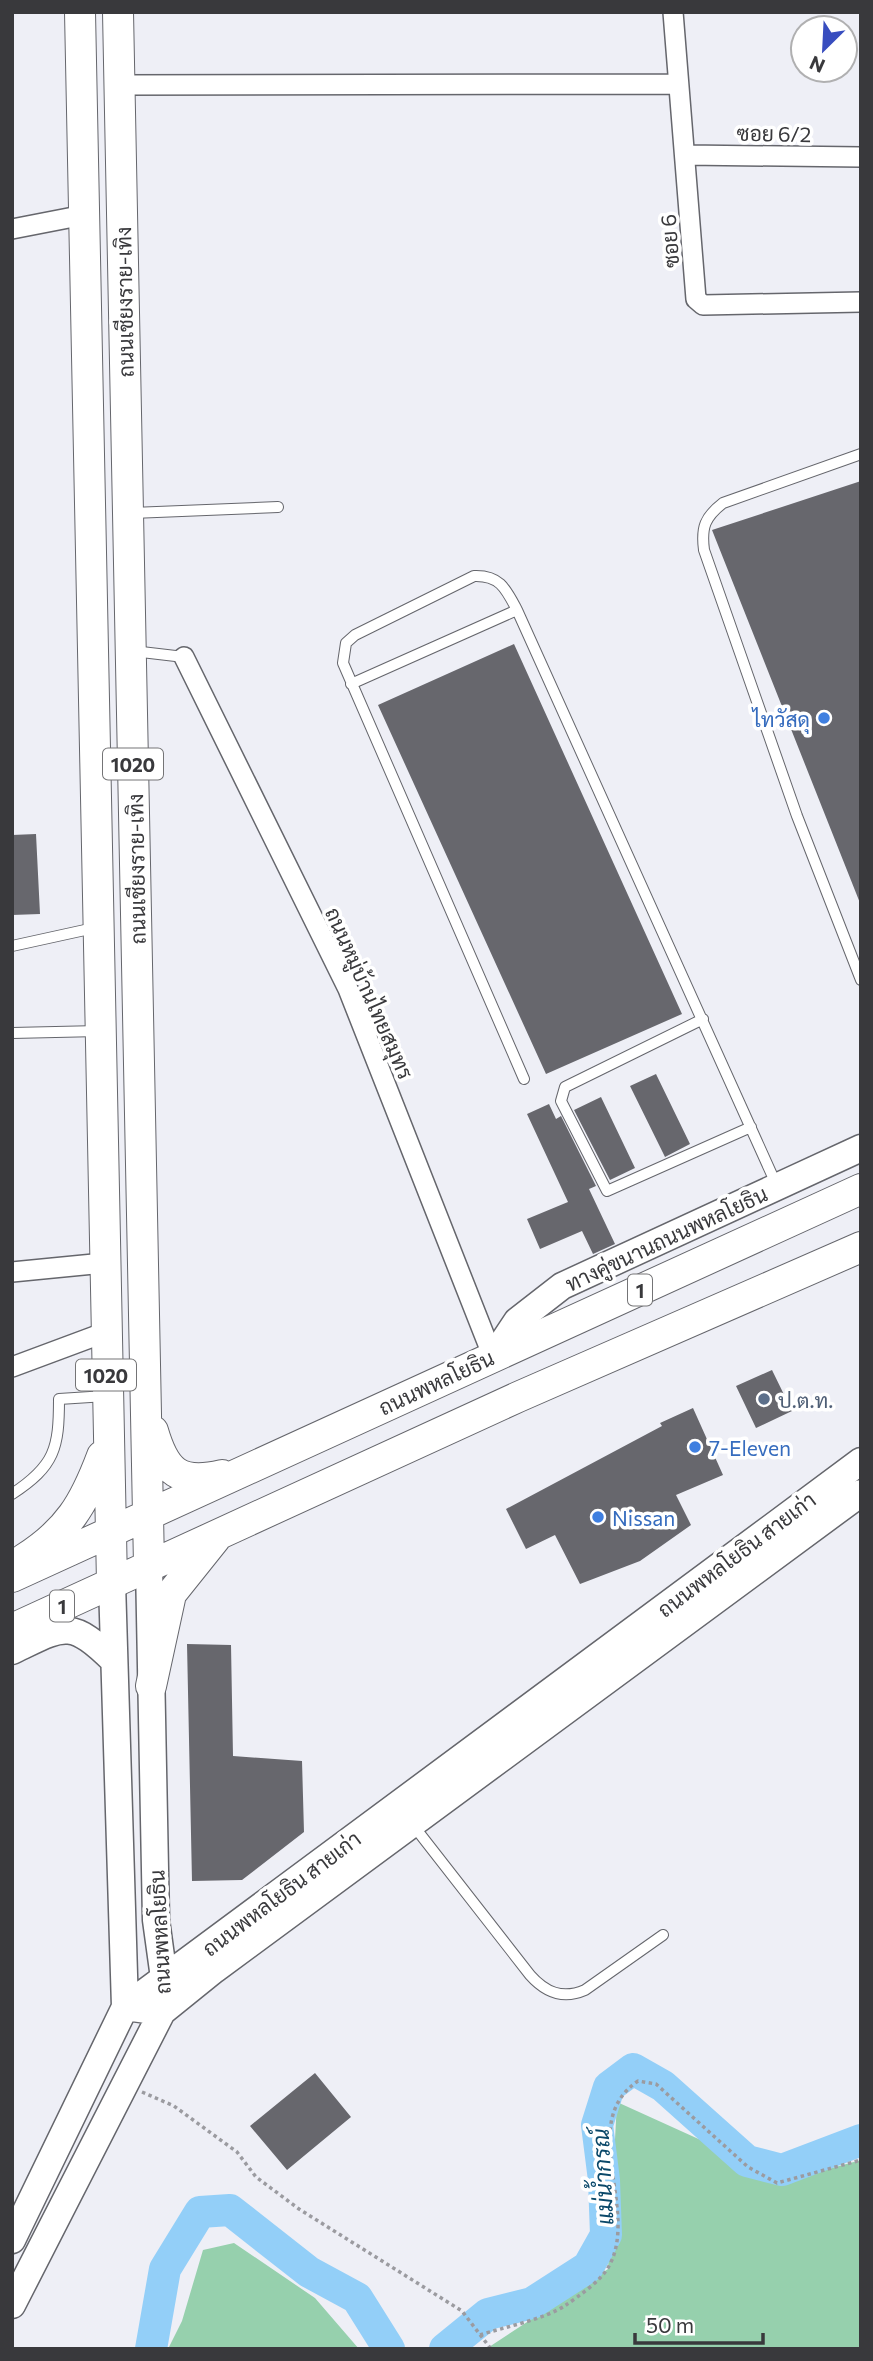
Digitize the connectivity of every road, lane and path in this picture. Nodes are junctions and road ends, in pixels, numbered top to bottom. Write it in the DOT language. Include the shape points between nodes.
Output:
graph roads {
  1 [pos="80,12"];
  2 [pos="117,12"];
  3 [pos="673,12"];
  4 [pos="677,83"];
  5 [pos="119,85"];
  6 [pos="686,155"];
  7 [pos="861,158"];
  8 [pos="84,215"];
  9 [pos="12,229"];
  10 [pos="861,302"];
  11 [pos="861,454"];
  12 [pos="278,507"];
  13 [pos="128,513"];
  14 [pos="517,610"];
  15 [pos="131,651"];
  16 [pos="184,657"];
  17 [pos="351,684"];
  18 [pos="98,927"];
  19 [pos="12,947"];
  20 [pos="861,980"];
  21 [pos="703,1019"];
  22 [pos="100,1031"];
  23 [pos="12,1033"];
  24 [pos="524,1079"];
  25 [pos="751,1126"];
  26 [pos="861,1148"];
  27 [pos="777,1186"];
  28 [pos="861,1189"];
  29 [pos="861,1247"];
  30 [pos="104,1263"];
  31 [pos="12,1272"];
  32 [pos="106,1332"];
  33 [pos="493,1356"];
  34 [pos="12,1367"];
  35 [pos="107,1396"];
  36 [pos="147,1410"];
  37 [pos="109,1437"];
  38 [pos="861,1461"];
  39 [pos="240,1472"];
  40 [pos="861,1493"];
  41 [pos="12,1494"];
  42 [pos="149,1517"];
  43 [pos="220,1533"];
  44 [pos="109,1535"];
  45 [pos="149,1566"];
  46 [pos="12,1567"];
  47 [pos="12,1577"];
  48 [pos="112,1583"];
  49 [pos="12,1629"];
  50 [pos="12,1650"];
  51 [pos="114,1661"];
  52 [pos="151,1686"];
  53 [pos="413,1825"];
  54 [pos="156,1920"];
  55 [pos="663,1936"];
  56 [pos="211,1945"];
  57 [pos="164,1978"];
  58 [pos="125,2007"];
  59 [pos="162,2012"];
  60 [pos="124,2085"];
  61 [pos="861,2160"];
  62 [pos="12,2240"];
  63 [pos="12,2305"];
  64 [pos="480,2335"];
  65 [pos="491,2349"];
  1 -- 8 [label="main road, 1020"];
  2 -- 5 [label="main road, ถนนเชียงราย-เทิง / 1020"];
  3 -- 4 [label="street, ซอย 6"];
  4 -- 5 [label="street"];
  4 -- 6 [label="street, ซอย 6"];
  5 -- 13 [label="main road, ถนนเชียงราย-เทิง / 1020"];
  6 -- 7 [label="street, ซอย 6/2"];
  6 -- 10 [label="street, ซอย 6" via="699,303"];
  8 -- 9 [label="street"];
  8 -- 18 [label="main road, 1020"];
  11 -- 20 [label="lane" via="723,503 707,516 702,532 704,550 797,816"];
  12 -- 13 [label="lane"];
  13 -- 15 [label="main road, ถนนเชียงราย-เทิง / 1020"];
  14 -- 17 [label="lane"];
  14 -- 17 [label="lane" via="503,585 474,576 355,635 342,653"];
  14 -- 21 [label="lane"];
  15 -- 16 [label="lane"];
  15 -- 36 [label="main road, ถนนเชียงราย-เทิง / 1020"];
  16 -- 33 [label="street, ถนนหมู่บ้านไทยสมุทร" via="348,989"];
  17 -- 24 [label="lane"];
  18 -- 19 [label="lane"];
  18 -- 22 [label="main road, 1020"];
  21 -- 25 [label="lane"];
  21 -- 25 [label="lane" via="565,1087 561,1101 603,1188 611,1191"];
  22 -- 23 [label="lane"];
  22 -- 30 [label="main road, 1020"];
  25 -- 27 [label="lane"];
  26 -- 27 [label="main road, ทางคู่ขนานถนนพหลโยธิน / 1"];
  27 -- 33 [label="main road, ทางคู่ขนานถนนพหลโยธิน / 1" via="562,1286 517,1321"];
  28 -- 33 [label="main road, ถนนพหลโยธิน / 1"];
  29 -- 43 [label="main road, 1"];
  30 -- 31 [label="street"];
  30 -- 32 [label="main road, 1020"];
  32 -- 34 [label="street"];
  32 -- 35 [label="main road, 1020"];
  33 -- 39 [label="main road, ถนนพหลโยธิน / 1"];
  35 -- 37 [label="main road, 1020"];
  35 -- 41 [label="lane" via="59,1399 59,1438 50,1460"];
  36 -- 39 [label="main road" via="157,1445 178,1476 196,1480"];
  36 -- 42 [label="main road, ถนนเชียงราย-เทิง / 1020"];
  37 -- 44 [label="main road, 1020"];
  37 -- 46 [label="main road" via="87,1496 65,1528"];
  38 -- 56 [label="main road, ถนนพหลโยธิน สายเก่า"];
  39 -- 42 [label="main road, ถนนพหลโยธิน / 1"];
  40 -- 53 [label="main road, ถนนพหลโยธิน สายเก่า"];
  42 -- 44 [label="main road, ถนนพหลโยธิน / 1"];
  42 -- 45 [label="main road, 1020"];
  43 -- 45 [label="main road, 1"];
  43 -- 52 [label="main road" via="171,1594"];
  44 -- 47 [label="main road, ถนนพหลโยธิน / 1"];
  44 -- 48 [label="main road, 1020"];
  45 -- 48 [label="main road, 1"];
  45 -- 52 [label="main road, ถนนพหลโยธิน"];
  48 -- 49 [label="main road, 1"];
  48 -- 51 [label="main road, ถนนพหลโยธิน"];
  50 -- 51 [label="main road, 1" via="56,1630 87,1635"];
  51 -- 58 [label="main road, ถนนพหลโยธิน"];
  52 -- 54 [label="main road, ถนนพหลโยธิน"];
  53 -- 55 [label="lane" via="530,1975 553,1993 575,1995"];
  53 -- 59 [label="main road, ถนนพหลโยธิน สายเก่า"];
  54 -- 56 [label="main road" via="176,1952"];
  54 -- 57 [label="main road, ถนนพหลโยธิน"];
  56 -- 57 [label="main road, ถนนพหลโยธิน สายเก่า"];
  57 -- 58 [label="main road, ถนนพหลโยธิน สายเก่า"];
  57 -- 59 [label="main road, ถนนพหลโยธิน"];
  58 -- 59 [label="main road"];
  58 -- 62 [label="main road, ถนนพหลโยธิน"];
  59 -- 60 [label="main road, ถนนพหลโยธิน"];
  60 -- 63 [label="main road, ถนนพหลโยธิน"];
  60 -- 64 [label="path" via="174,2106 237,2152 256,2178 462,2311"];
  61 -- 64 [label="path" via="777,2183 748,2167 656,2084 638,2081 622,2091 611,2111 618,2229 608,2269 564,2307"];
  64 -- 65 [label="path"];
}
